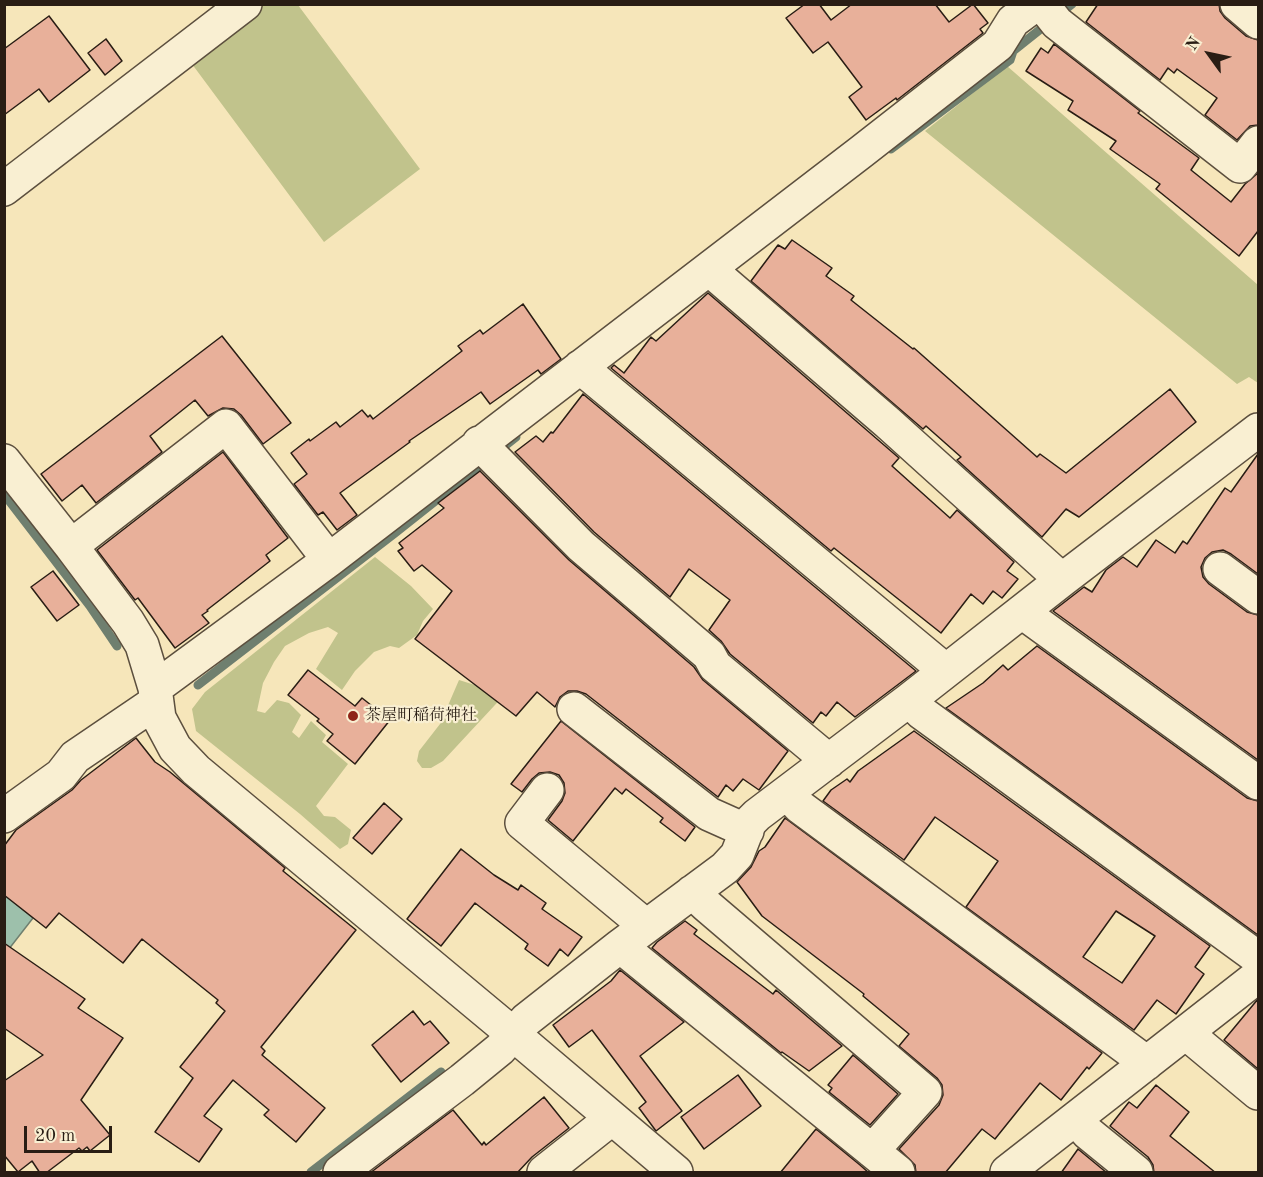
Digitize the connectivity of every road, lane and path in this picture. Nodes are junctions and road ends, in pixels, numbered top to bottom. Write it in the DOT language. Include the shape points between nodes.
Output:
graph roads {
  1 [pos="245,4"];
  2 [pos="1237,4"];
  3 [pos="1033,12"];
  4 [pos="1258,22"];
  5 [pos="1258,142"];
  6 [pos="4,189"];
  7 [pos="709,269"];
  8 [pos="588,374"];
  9 [pos="1258,430"];
  10 [pos="486,450"];
  11 [pos="4,461"];
  12 [pos="72,546"];
  13 [pos="329,560"];
  14 [pos="1220,569"];
  15 [pos="1062,580"];
  16 [pos="1258,597"];
  17 [pos="1028,617"];
  18 [pos="945,671"];
  19 [pos="155,695"];
  20 [pos="914,706"];
  21 [pos="574,708"];
  22 [pos="829,761"];
  23 [pos="1258,780"];
  24 [pos="547,790"];
  25 [pos="792,799"];
  26 [pos="4,816"];
  27 [pos="747,831"];
  28 [pos="692,892"];
  29 [pos="646,926"];
  30 [pos="620,946"];
  31 [pos="1258,958"];
  32 [pos="1258,976"];
  33 [pos="513,1034"];
  34 [pos="1191,1037"];
  35 [pos="1147,1063"];
  36 [pos="1258,1093"];
  37 [pos="611,1119"];
  38 [pos="1081,1124"];
  39 [pos="872,1151"];
  40 [pos="340,1173"];
  41 [pos="544,1173"];
  42 [pos="676,1173"];
  43 [pos="898,1173"];
  44 [pos="1007,1173"];
  45 [pos="1136,1173"];
  1 -- 6 [label="street"];
  2 -- 4 [label="street"];
  3 -- 5 [label="street" via="1240,166"];
  3 -- 7 [label="street" via="998,45"];
  7 -- 8 [label="street"];
  7 -- 15 [label="street" via="888,422"];
  8 -- 10 [label="street"];
  8 -- 18 [label="street"];
  9 -- 15 [label="street"];
  10 -- 13 [label="street"];
  10 -- 22 [label="street" via="581,546"];
  11 -- 12 [label="street"];
  12 -- 13 [label="street" via="226,426"];
  12 -- 19 [label="street" via="142,645"];
  13 -- 19 [label="street"];
  14 -- 16 [label="street"];
  15 -- 17 [label="street"];
  17 -- 18 [label="street"];
  17 -- 23 [label="street"];
  18 -- 20 [label="street"];
  19 -- 26 [label="street" via="75,757 61,775"];
  19 -- 33 [label="street" via="166,734 196,770"];
  20 -- 22 [label="street"];
  20 -- 31 [label="street"];
  21 -- 27 [label="street" via="709,814"];
  22 -- 25 [label="street"];
  24 -- 29 [label="street" via="522,823"];
  25 -- 27 [label="street" via="757,814"];
  25 -- 35 [label="street"];
  27 -- 28 [label="street" via="737,855"];
  28 -- 29 [label="street"];
  28 -- 39 [label="street" via="925,1092"];
  29 -- 30 [label="street"];
  30 -- 33 [label="street"];
  30 -- 39 [label="street"];
  32 -- 34 [label="street"];
  33 -- 37 [label="street"];
  33 -- 40 [label="street" via="462,1080"];
  34 -- 35 [label="street"];
  34 -- 36 [label="street"];
  35 -- 38 [label="street"];
  37 -- 41 [label="street"];
  37 -- 42 [label="street"];
  38 -- 44 [label="street"];
  38 -- 45 [label="street"];
  39 -- 43 [label="street"];
}
